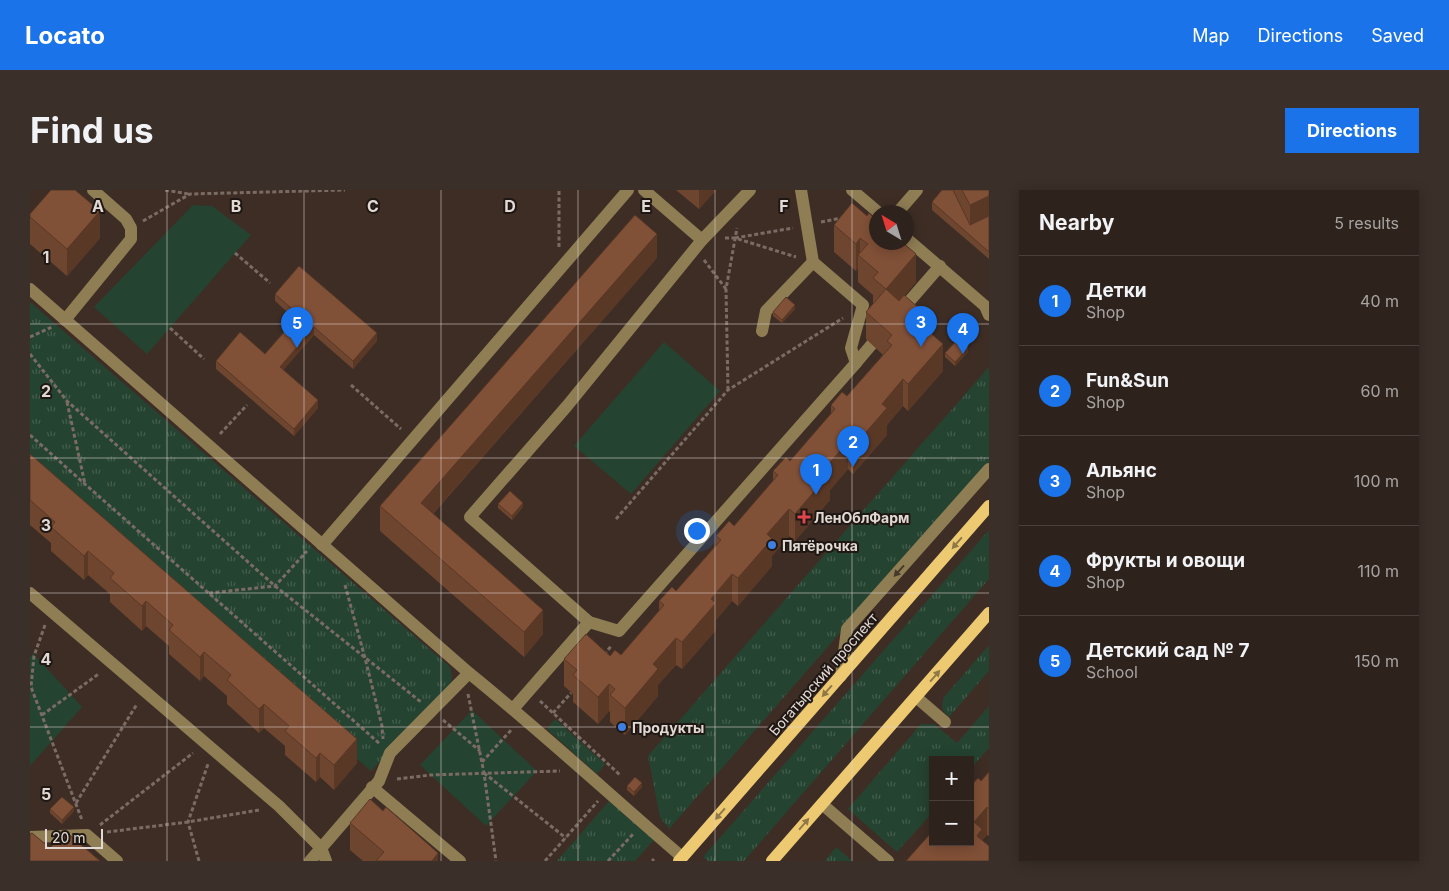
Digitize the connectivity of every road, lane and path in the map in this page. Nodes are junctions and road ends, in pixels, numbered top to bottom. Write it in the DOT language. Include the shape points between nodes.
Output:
graph roads {
  1 [pos="93,190"];
  2 [pos="165,190"];
  3 [pos="345,190"];
  4 [pos="559,190"];
  5 [pos="628,190"];
  6 [pos="644,190"];
  7 [pos="800,190"];
  8 [pos="852,190"];
  9 [pos="917,190"];
  10 [pos="190,194"];
  11 [pos="746,195"];
  12 [pos="870,205"];
  13 [pos="904,205"];
  14 [pos="131,228"];
  15 [pos="735,238"];
  16 [pos="699,245"];
  17 [pos="914,245"];
  18 [pos="235,253"];
  19 [pos="813,262"];
  20 [pos="940,266"];
  21 [pos="559,271"];
  22 [pos="270,283"];
  23 [pos="30,289"];
  24 [pos="726,289"];
  25 [pos="863,306"];
  26 [pos="988,307"];
  27 [pos="62,322"];
  28 [pos="892,322"];
  29 [pos="170,328"];
  30 [pos="762,331"];
  31 [pos="30,337"];
  32 [pos="872,344"];
  33 [pos="30,354"];
  34 [pos="204,358"];
  35 [pos="856,363"];
  36 [pos="352,385"];
  37 [pos="728,390"];
  38 [pos="67,401"];
  39 [pos="246,405"];
  40 [pos="30,435"];
  41 [pos="413,440"];
  42 [pos="210,446"];
  43 [pos="989,469"];
  44 [pos="86,485"];
  45 [pos="989,506"];
  46 [pos="616,520"];
  47 [pos="318,545"];
  48 [pos="342,577"];
  49 [pos="275,586"];
  50 [pos="30,593"];
  51 [pos="208,593"];
  52 [pos="50,610"];
  53 [pos="989,613"];
  54 [pos="589,622"];
  55 [pos="619,630"];
  56 [pos="366,658"];
  57 [pos="599,660"];
  58 [pos="113,664"];
  59 [pos="467,675"];
  60 [pos="841,676"];
  61 [pos="144,691"];
  62 [pos="529,691"];
  63 [pos="571,693"];
  64 [pos="916,697"];
  65 [pos="513,709"];
  66 [pos="432,710"];
  67 [pos="553,713"];
  68 [pos="42,715"];
  69 [pos="523,718"];
  70 [pos="945,722"];
  71 [pos="209,746"];
  72 [pos="480,752"];
  73 [pos="482,762"];
  74 [pos="583,771"];
  75 [pos="484,773"];
  76 [pos="620,775"];
  77 [pos="375,784"];
  78 [pos="606,791"];
  79 [pos="75,803"];
  80 [pos="822,804"];
  81 [pos="279,806"];
  82 [pos="188,822"];
  83 [pos="643,823"];
  84 [pos="87,835"];
  85 [pos="30,837"];
  86 [pos="566,838"];
  87 [pos="321,848"];
  88 [pos="102,856"];
  89 [pos="681,859"];
  90 [pos="117,861"];
  91 [pos="199,861"];
  92 [pos="310,861"];
  93 [pos="326,861"];
  94 [pos="460,861"];
  95 [pos="496,861"];
  96 [pos="545,861"];
  97 [pos="608,861"];
  98 [pos="772,861"];
  99 [pos="888,861"];
  1 -- 14 [label="street" via="126,219"];
  2 -- 10 [label="path"];
  3 -- 10 [label="path"];
  4 -- 21 [label="path"];
  5 -- 21 [label="street"];
  6 -- 16 [label="street"];
  7 -- 19 [label="street"];
  8 -- 12 [label="street"];
  9 -- 13 [label="street"];
  10 -- 14 [label="path"];
  11 -- 15 [label="path"];
  11 -- 16 [label="street"];
  14 -- 27 [label="street" via="131,238"];
  15 -- 16 [label="path"];
  15 -- 19 [label="path"];
  15 -- 24 [label="path"];
  16 -- 24 [label="path"];
  16 -- 54 [label="street" via="567,406 470,517"];
  17 -- 20 [label="street"];
  18 -- 22 [label="path"];
  19 -- 25 [label="street"];
  19 -- 30 [label="street" via="766,312"];
  20 -- 26 [label="street"];
  20 -- 28 [label="street"];
  21 -- 41 [label="street"];
  23 -- 27 [label="street"];
  24 -- 37 [label="path"];
  25 -- 35 [label="street" via="850,348"];
  25 -- 37 [label="path"];
  27 -- 31 [label="path"];
  27 -- 42 [label="street"];
  29 -- 34 [label="path"];
  32 -- 35 [label="street"];
  33 -- 38 [label="path"];
  35 -- 55 [label="street"];
  36 -- 41 [label="path"];
  37 -- 46 [label="path"];
  38 -- 44 [label="path"];
  38 -- 49 [label="path"];
  39 -- 42 [label="path"];
  40 -- 44 [label="path"];
  41 -- 47 [label="street"];
  42 -- 47 [label="street"];
  43 -- 60 [label="street, one-way" via="847,629"];
  44 -- 51 [label="path"];
  45 -- 60 [label="main road, Богатырский проспект, one-way"];
  47 -- 49 [label="path"];
  47 -- 59 [label="street"];
  48 -- 56 [label="path"];
  49 -- 51 [label="path"];
  49 -- 56 [label="path"];
  50 -- 52 [label="street"];
  51 -- 56 [label="path" via="383,747 382,726"];
  52 -- 58 [label="street"];
  52 -- 68 [label="path" via="34,656 32,687"];
  64 -- 53 [label="main road, one-way"];
  54 -- 55 [label="street"];
  54 -- 62 [label="street"];
  55 -- 57 [label="path" via="612,646"];
  56 -- 66 [label="path"];
  58 -- 61 [label="street"];
  58 -- 68 [label="path"];
  59 -- 65 [label="street"];
  59 -- 66 [label="street"];
  59 -- 72 [label="path"];
  60 -- 89 [label="main road, Богатырский проспект, one-way"];
  61 -- 71 [label="street"];
  61 -- 79 [label="path"];
  62 -- 65 [label="street"];
  62 -- 67 [label="path"];
  63 -- 67 [label="path"];
  64 -- 70 [label="street"];
  64 -- 80 [label="main road"];
  65 -- 69 [label="street"];
  66 -- 72 [label="path"];
  66 -- 77 [label="street" via="390,753"];
  67 -- 76 [label="path"];
  68 -- 79 [label="path"];
  69 -- 73 [label="path"];
  69 -- 74 [label="street"];
  71 -- 81 [label="street"];
  71 -- 82 [label="path"];
  71 -- 84 [label="path"];
  72 -- 73 [label="path"];
  73 -- 75 [label="path"];
  74 -- 75 [label="path"];
  74 -- 78 [label="street"];
  75 -- 77 [label="path" via="430,775"];
  75 -- 86 [label="path"];
  75 -- 95 [label="path"];
  77 -- 87 [label="street"];
  77 -- 94 [label="street"];
  78 -- 83 [label="street"];
  78 -- 86 [label="path"];
  79 -- 84 [label="path"];
  98 -- 80 [label="main road, one-way"];
  80 -- 99 [label="street"];
  81 -- 82 [label="path"];
  81 -- 87 [label="street"];
  82 -- 84 [label="path"];
  82 -- 91 [label="path"];
  83 -- 89 [label="street"];
  83 -- 97 [label="path"];
  84 -- 85 [label="street"];
  84 -- 88 [label="street"];
  86 -- 96 [label="path"];
  87 -- 92 [label="street"];
  87 -- 93 [label="street"];
  88 -- 90 [label="street"];
}
